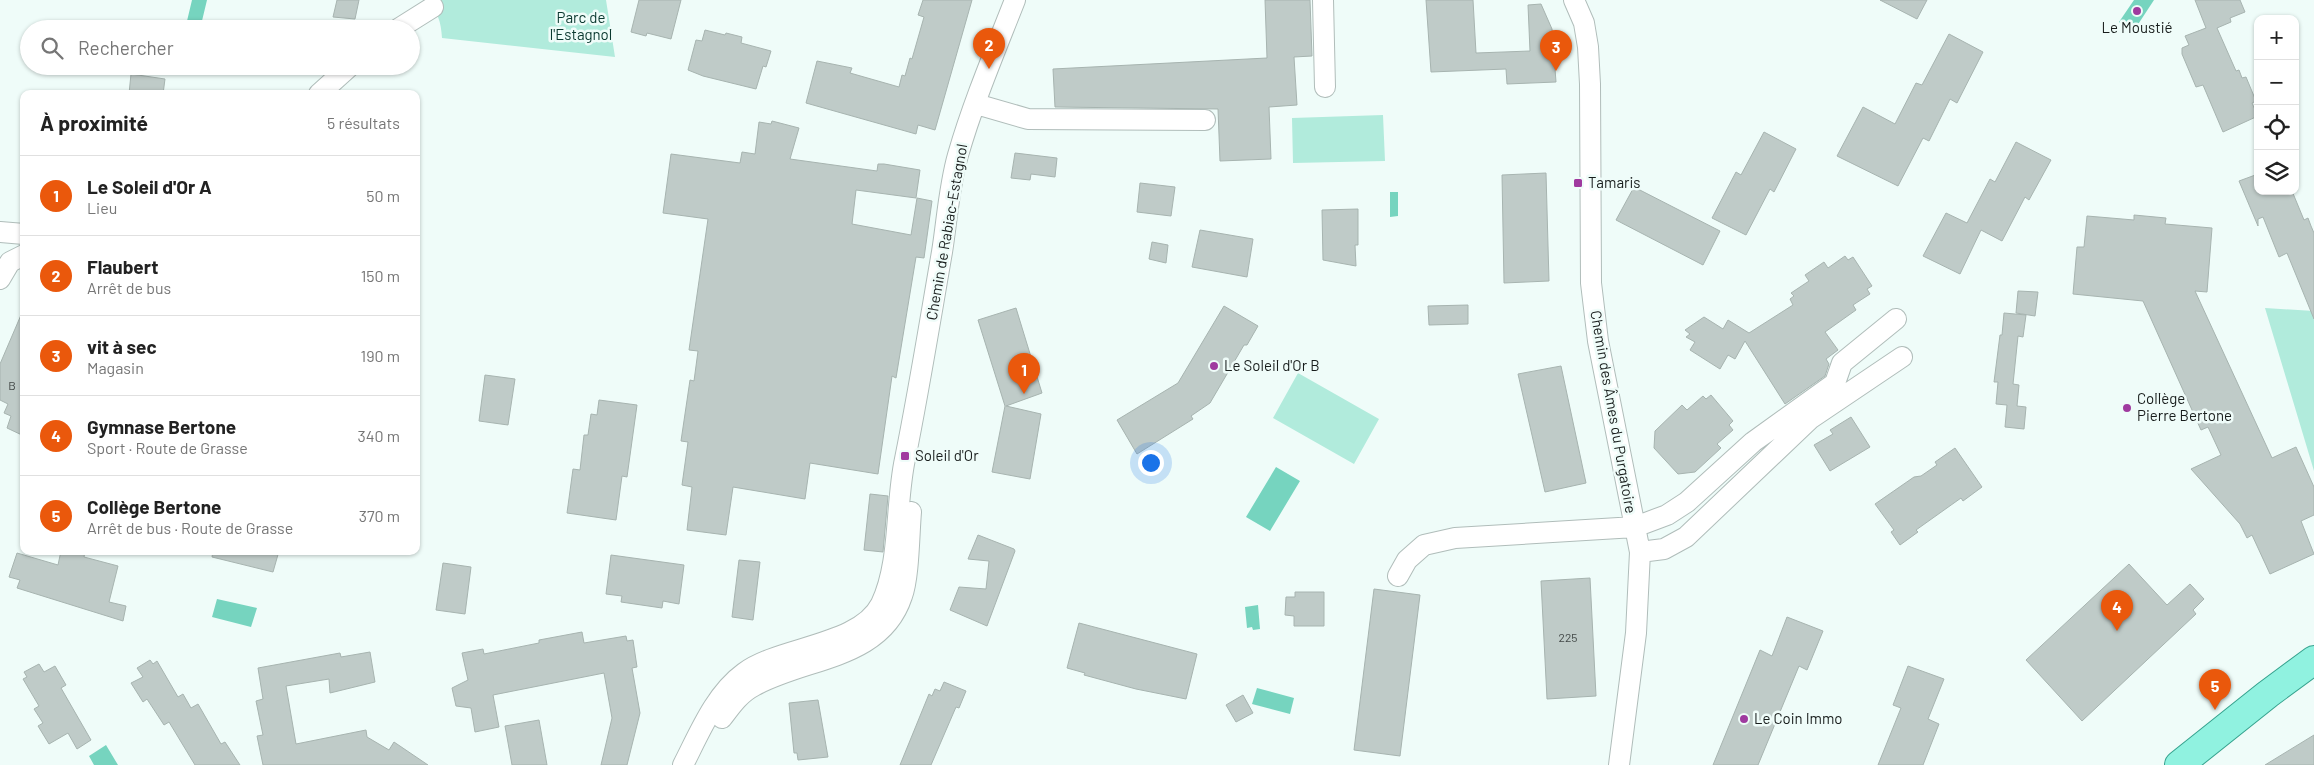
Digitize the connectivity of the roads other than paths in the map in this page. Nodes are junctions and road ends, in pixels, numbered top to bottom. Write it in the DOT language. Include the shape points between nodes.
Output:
graph roads {
  1 [pos="1015,0"];
  2 [pos="1323,0"];
  3 [pos="1574,0"];
  4 [pos="433,7"];
  5 [pos="412,20"];
  6 [pos="340,75"];
  7 [pos="1325,87"];
  8 [pos="323,90"];
  9 [pos="976,104"];
  10 [pos="1205,120"];
  11 [pos="0,232"];
  12 [pos="20,234"];
  13 [pos="20,257"];
  14 [pos="0,279"];
  15 [pos="1896,319"];
  16 [pos="1902,357"];
  17 [pos="1635,527"];
  18 [pos="1640,552"];
  19 [pos="1398,576"];
  20 [pos="2314,660"];
  21 [pos="684,765"];
  22 [pos="1619,765"];
  23 [pos="2179,765"];
  1 -- 9 [label="street, Chemin de Rabiac-Estagnol"];
  2 -- 7 [label="street"];
  3 -- 17 [label="street, Chemin des Âmes du Purgatoire" via="1584,23 1588,47 1591,283 1598,341"];
  4 -- 5 [label="street"];
  6 -- 8 [label="street"];
  9 -- 10 [label="street" via="1028,118"];
  9 -- 21 [label="street, Chemin de Rabiac-Estagnol" via="958,157 915,412 916,462 912,508 903,594 896,612 884,629 863,644 797,659 744,693"];
  11 -- 12 [label="street"];
  13 -- 14 [label="street" via="10,262"];
  15 -- 17 [label="street" via="1842,364 1835,383 1753,442 1687,502 1667,515"];
  16 -- 18 [label="street" via="1810,419 1686,537 1664,549"];
  17 -- 18 [label="street, Chemin des Âmes du Purgatoire"];
  17 -- 19 [label="street" via="1455,538 1424,545 1407,560"];
  18 -- 22 [label="street, Chemin des Âmes du Purgatoire" via="1636,633"];
  20 -- 23 [label="main road"];
}
